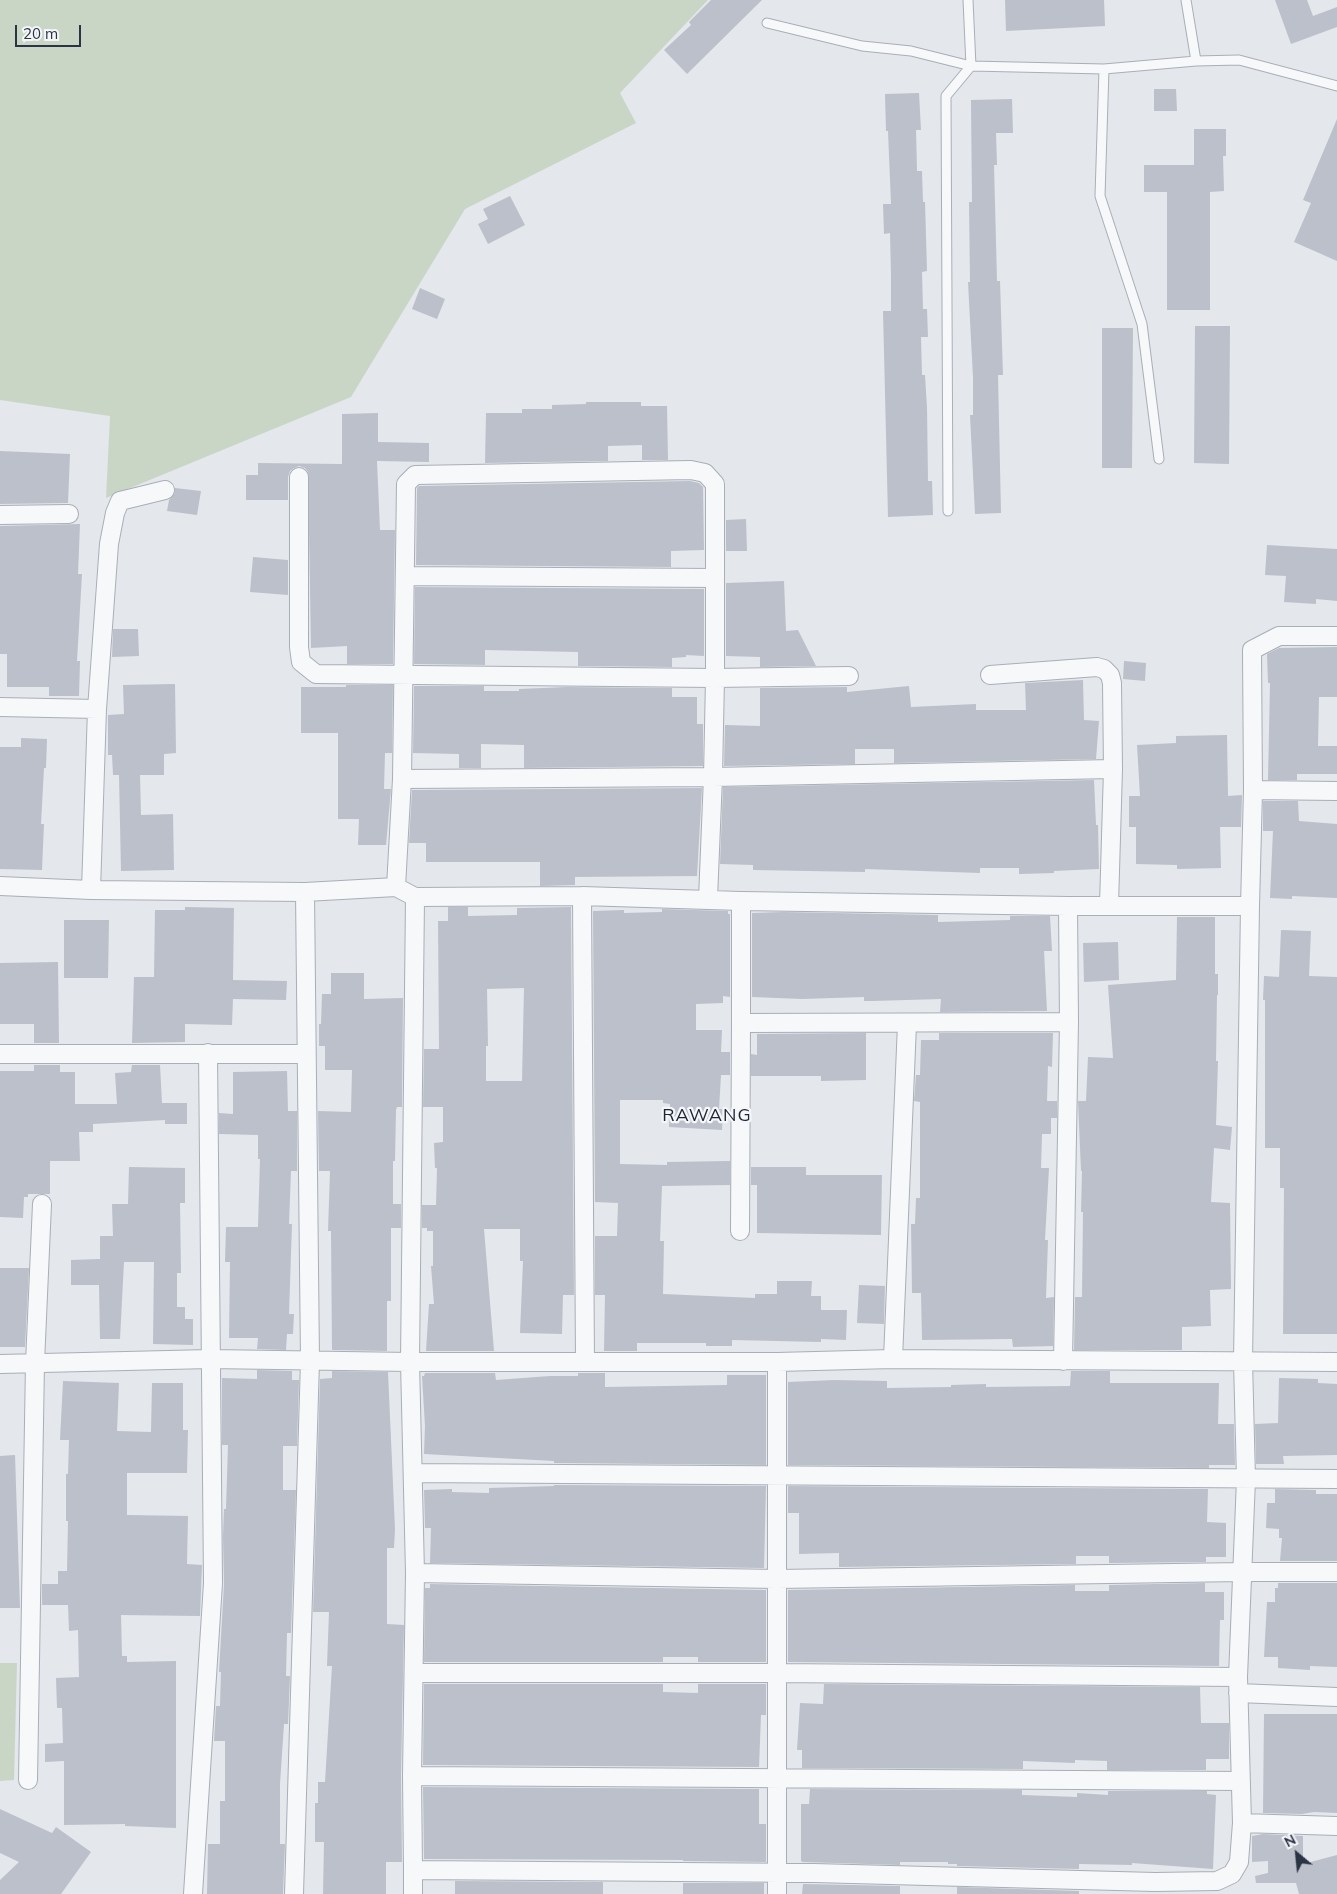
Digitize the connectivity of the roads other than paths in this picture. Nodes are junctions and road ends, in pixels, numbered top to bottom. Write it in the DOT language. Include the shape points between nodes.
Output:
graph roads {
  1 [pos="968,0"];
  2 [pos="1186,0"];
  3 [pos="767,23"];
  4 [pos="1196,61"];
  5 [pos="971,66"];
  6 [pos="1104,69"];
  7 [pos="1337,86"];
  8 [pos="1159,459"];
  9 [pos="299,477"];
  10 [pos="165,490"];
  11 [pos="948,511"];
  12 [pos="69,514"];
  13 [pos="0,515"];
  14 [pos="404,576"];
  15 [pos="715,578"];
  16 [pos="1337,636"];
  17 [pos="404,674"];
  18 [pos="990,675"];
  19 [pos="849,676"];
  20 [pos="715,678"];
  21 [pos="0,707"];
  22 [pos="97,709"];
  23 [pos="1113,769"];
  24 [pos="714,777"];
  25 [pos="402,778"];
  26 [pos="1253,790"];
  27 [pos="1337,791"];
  28 [pos="0,886"];
  29 [pos="396,887"];
  30 [pos="91,890"];
  31 [pos="305,892"];
  32 [pos="582,896"];
  33 [pos="415,897"];
  34 [pos="708,900"];
  35 [pos="741,901"];
  36 [pos="1109,905"];
  37 [pos="1068,906"];
  38 [pos="1250,906"];
  39 [pos="1069,1022"];
  40 [pos="741,1023"];
  41 [pos="907,1024"];
  42 [pos="208,1053"];
  43 [pos="0,1054"];
  44 [pos="306,1054"];
  45 [pos="42,1204"];
  46 [pos="740,1231"];
  47 [pos="210,1359"];
  48 [pos="893,1359"];
  49 [pos="1063,1361"];
  50 [pos="1243,1361"];
  51 [pos="310,1362"];
  52 [pos="410,1362"];
  53 [pos="585,1362"];
  54 [pos="777,1362"];
  55 [pos="1337,1362"];
  56 [pos="35,1363"];
  57 [pos="0,1364"];
  58 [pos="413,1473"];
  59 [pos="777,1475"];
  60 [pos="1246,1479"];
  61 [pos="1337,1479"];
  62 [pos="1241,1572"];
  63 [pos="1337,1572"];
  64 [pos="415,1573"];
  65 [pos="777,1579"];
  66 [pos="414,1673"];
  67 [pos="777,1673"];
  68 [pos="1238,1685"];
  69 [pos="1337,1697"];
  70 [pos="412,1776"];
  71 [pos="777,1778"];
  72 [pos="28,1780"];
  73 [pos="1241,1781"];
  74 [pos="1242,1823"];
  75 [pos="1337,1826"];
  76 [pos="413,1870"];
  77 [pos="777,1873"];
  78 [pos="1154,1888"];
  79 [pos="193,1894"];
  80 [pos="294,1894"];
  81 [pos="413,1894"];
  82 [pos="777,1894"];
  1 -- 5 [label="lane"];
  2 -- 4 [label="lane"];
  3 -- 5 [label="lane" via="862,46 911,51"];
  4 -- 6 [label="lane"];
  4 -- 7 [label="lane" via="1239,60"];
  5 -- 6 [label="lane"];
  5 -- 11 [label="lane" via="946,96"];
  6 -- 8 [label="lane" via="1100,196 1142,324"];
  9 -- 17 [label="street" via="301,662 316,674"];
  10 -- 22 [label="street" via="120,502 115,513 109,544"];
  12 -- 13 [label="street"];
  14 -- 15 [label="street"];
  14 -- 15 [label="street" via="406,484 415,475 691,470 706,473 715,484"];
  14 -- 17 [label="street"];
  15 -- 20 [label="street"];
  16 -- 26 [label="street" via="1279,636 1252,650"];
  17 -- 20 [label="street"];
  17 -- 25 [label="street"];
  18 -- 23 [label="street" via="1104,669 1112,683"];
  19 -- 20 [label="street"];
  20 -- 24 [label="street"];
  21 -- 22 [label="street"];
  22 -- 30 [label="street"];
  23 -- 24 [label="street"];
  23 -- 36 [label="street"];
  24 -- 25 [label="street"];
  24 -- 34 [label="street"];
  25 -- 29 [label="street"];
  26 -- 27 [label="street"];
  26 -- 38 [label="street"];
  28 -- 30 [label="street"];
  29 -- 31 [label="street"];
  29 -- 33 [label="street"];
  30 -- 31 [label="street"];
  31 -- 44 [label="street"];
  32 -- 33 [label="street"];
  32 -- 34 [label="street"];
  32 -- 53 [label="street"];
  33 -- 52 [label="street"];
  34 -- 35 [label="street"];
  35 -- 37 [label="street"];
  35 -- 40 [label="street"];
  36 -- 37 [label="street"];
  36 -- 38 [label="street"];
  37 -- 39 [label="street"];
  38 -- 50 [label="street"];
  39 -- 41 [label="street"];
  39 -- 49 [label="street"];
  40 -- 41 [label="street"];
  40 -- 46 [label="street"];
  41 -- 48 [label="street"];
  42 -- 43 [label="street"];
  42 -- 44 [label="street"];
  42 -- 47 [label="street"];
  44 -- 51 [label="street"];
  45 -- 56 [label="street"];
  47 -- 51 [label="street"];
  47 -- 56 [label="street"];
  47 -- 79 [label="street" via="213,1583"];
  48 -- 49 [label="street"];
  48 -- 54 [label="street"];
  49 -- 50 [label="street"];
  50 -- 55 [label="street"];
  50 -- 60 [label="street"];
  51 -- 52 [label="street"];
  51 -- 80 [label="street"];
  52 -- 53 [label="street"];
  52 -- 58 [label="street"];
  53 -- 54 [label="street"];
  54 -- 59 [label="street"];
  56 -- 57 [label="street"];
  56 -- 72 [label="street"];
  58 -- 59 [label="street"];
  58 -- 64 [label="street"];
  59 -- 60 [label="street"];
  59 -- 65 [label="street"];
  60 -- 61 [label="street"];
  60 -- 62 [label="street"];
  62 -- 63 [label="street"];
  62 -- 65 [label="street"];
  62 -- 68 [label="street"];
  64 -- 65 [label="street"];
  64 -- 66 [label="street"];
  65 -- 67 [label="street"];
  66 -- 67 [label="street"];
  66 -- 70 [label="street"];
  67 -- 68 [label="street"];
  67 -- 71 [label="street"];
  68 -- 69 [label="street"];
  68 -- 73 [label="street"];
  70 -- 71 [label="street"];
  70 -- 76 [label="street"];
  71 -- 73 [label="street"];
  71 -- 77 [label="street"];
  73 -- 74 [label="street"];
  74 -- 75 [label="street"];
  74 -- 78 [label="street" via="1239,1862 1232,1874 1217,1881"];
  76 -- 77 [label="street"];
  76 -- 81 [label="street"];
  77 -- 78 [label="street"];
  77 -- 82 [label="street"];
}
